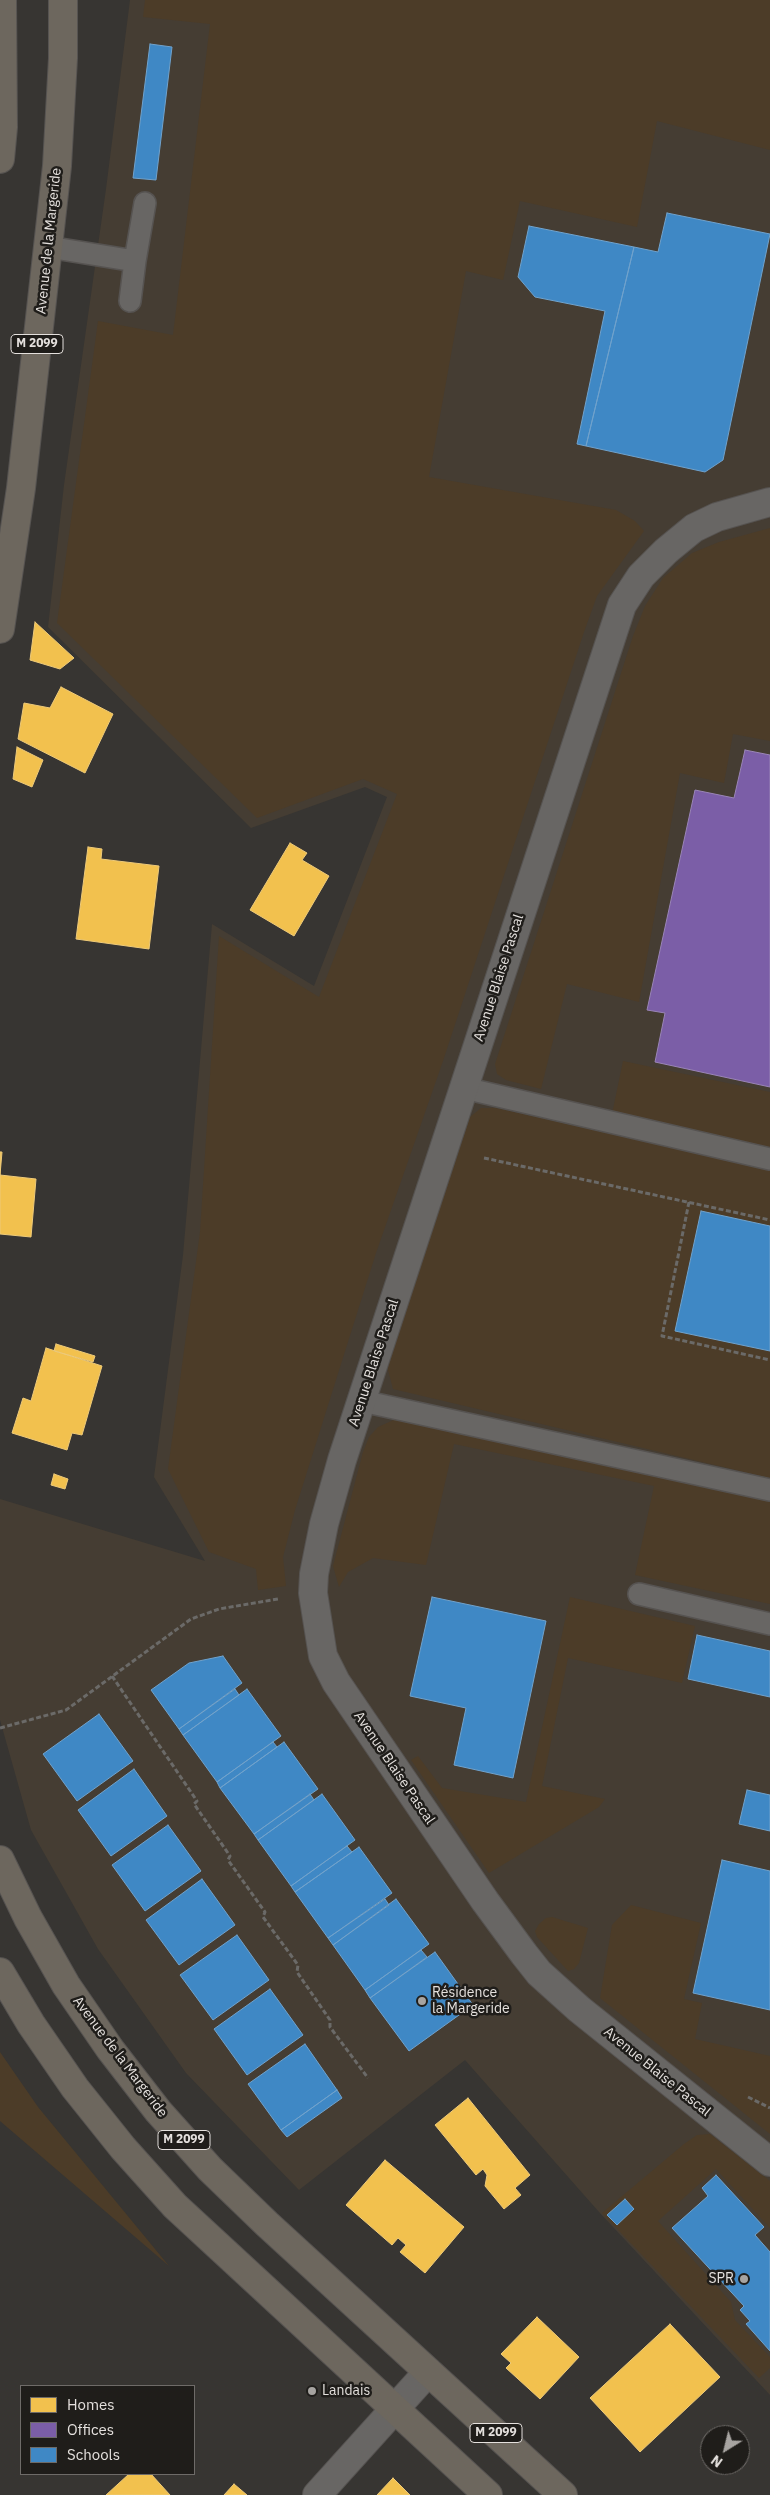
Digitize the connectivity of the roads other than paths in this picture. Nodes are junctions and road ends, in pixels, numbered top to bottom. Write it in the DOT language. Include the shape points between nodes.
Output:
graph roads {
  1 [pos="2,0"];
  2 [pos="62,0"];
  3 [pos="0,159"];
  4 [pos="145,203"];
  5 [pos="48,247"];
  6 [pos="135,261"];
  7 [pos="130,301"];
  8 [pos="770,502"];
  9 [pos="0,629"];
  10 [pos="464,1088"];
  11 [pos="770,1159"];
  12 [pos="362,1401"];
  13 [pos="770,1490"];
  14 [pos="639,1594"];
  15 [pos="770,1624"];
  16 [pos="0,1860"];
  17 [pos="0,1972"];
  18 [pos="770,2162"];
  19 [pos="428,2372"];
  20 [pos="394,2410"];
  21 [pos="317,2495"];
  22 [pos="488,2495"];
  23 [pos="562,2495"];
  1 -- 3 [label="main road" via="3,127"];
  2 -- 5 [label="main road, Avenue de la Margeride / M 2099" via="63,58 57,166"];
  4 -- 6 [label="lane"];
  5 -- 6 [label="lane"];
  5 -- 9 [label="main road, Avenue de la Margeride / M 2099" via="21,488"];
  6 -- 7 [label="lane"];
  8 -- 10 [label="street, Avenue Blaise Pascal" via="717,517 694,528 641,576 622,605"];
  10 -- 11 [label="lane"];
  10 -- 12 [label="street, Avenue Blaise Pascal"];
  12 -- 13 [label="lane"];
  12 -- 18 [label="street, Avenue Blaise Pascal" via="324,1524 314,1574 313,1593 323,1656 336,1682 485,1901 539,1973 579,2009"];
  14 -- 15 [label="lane"];
  16 -- 19 [label="main road, Avenue de la Margeride / M 2099" via="66,1985 158,2111 210,2169"];
  17 -- 20 [label="main road" via="75,2088 175,2206"];
  19 -- 20 [label="street"];
  19 -- 23 [label="main road, M 2099"];
  20 -- 21 [label="street"];
  20 -- 22 [label="main road"];
}
